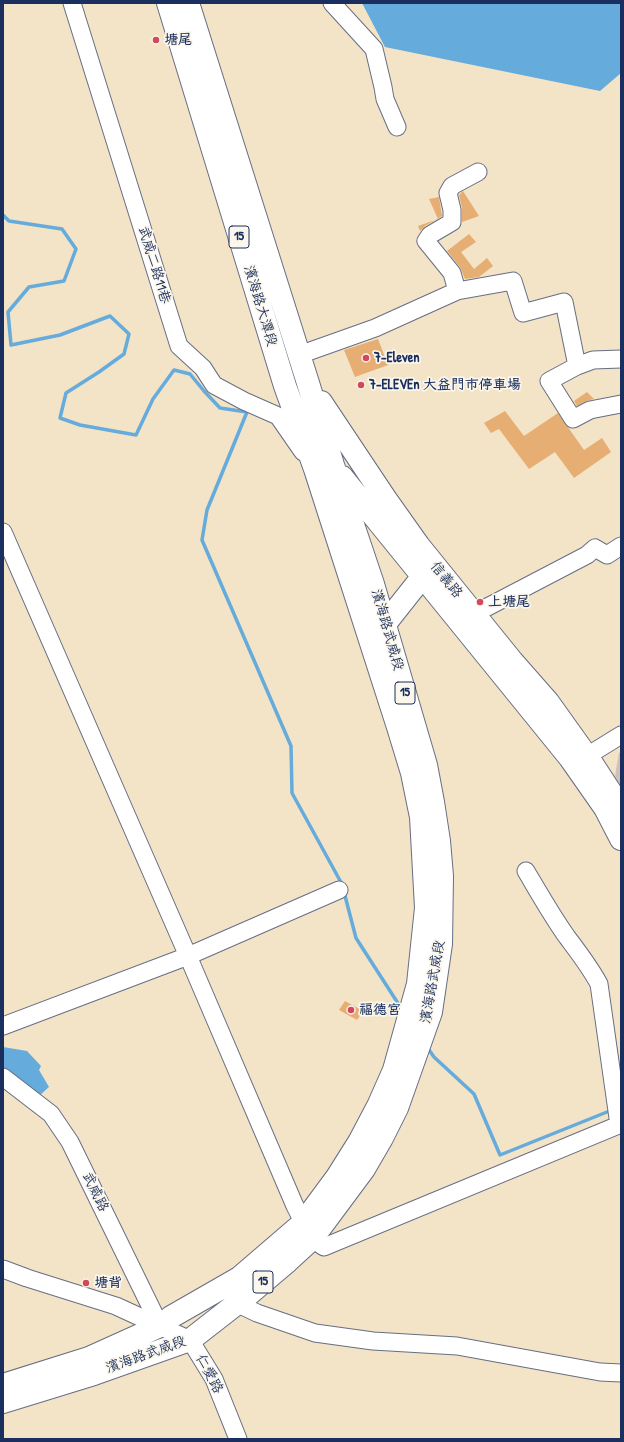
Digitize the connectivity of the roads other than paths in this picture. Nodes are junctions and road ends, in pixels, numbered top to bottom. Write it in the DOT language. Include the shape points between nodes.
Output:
graph roads {
  1 [pos="72,3"];
  2 [pos="168,3"];
  3 [pos="188,3"];
  4 [pos="332,3"];
  5 [pos="397,127"];
  6 [pos="478,172"];
  7 [pos="458,292"];
  8 [pos="299,354"];
  9 [pos="621,359"];
  10 [pos="577,366"];
  11 [pos="308,383"];
  12 [pos="621,404"];
  13 [pos="355,453"];
  14 [pos="324,467"];
  15 [pos="3,532"];
  16 [pos="621,546"];
  17 [pos="423,576"];
  18 [pos="474,614"];
  19 [pos="385,624"];
  20 [pos="621,735"];
  21 [pos="581,761"];
  22 [pos="621,808"];
  23 [pos="621,839"];
  24 [pos="526,871"];
  25 [pos="339,890"];
  26 [pos="188,956"];
  27 [pos="3,1026"];
  28 [pos="3,1077"];
  29 [pos="620,1125"];
  30 [pos="308,1231"];
  31 [pos="3,1269"];
  32 [pos="236,1304"];
  33 [pos="160,1326"];
  34 [pos="190,1340"];
  35 [pos="621,1373"];
  36 [pos="3,1385"];
  37 [pos="3,1402"];
  38 [pos="237,1438"];
  1 -- 14 [label="street, 武威二路11巷" via="179,346 204,368 214,384 278,416"];
  2 -- 14 [label="main road, 濱海路大潭段 / 15" via="284,386"];
  3 -- 8 [label="main road, 濱海路大潭段 / 15"];
  4 -- 5 [label="street" via="374,49 385,99"];
  6 -- 7 [label="street" via="452,186 448,193 452,222 430,234 426,241 452,273"];
  7 -- 8 [label="street" via="375,328"];
  7 -- 10 [label="street" via="513,282 523,313 564,302"];
  8 -- 11 [label="main road, 濱海路大潭段 / 15"];
  9 -- 10 [label="street" via="593,360"];
  10 -- 12 [label="street" via="549,381 573,420 590,410"];
  11 -- 13 [label="main road, 信義路"];
  11 -- 14 [label="main road, 濱海路武威段 / 15"];
  13 -- 14 [label="main road"];
  13 -- 18 [label="main road, 信義路" via="419,546"];
  14 -- 17 [label="main road, 信義路"];
  14 -- 19 [label="main road, 濱海路武威段 / 15" via="373,584"];
  14 -- 30 [label="main road, 濱海路武威段 / 15" via="412,773 421,817 426,908 418,984 394,1070 359,1142"];
  15 -- 26 [label="street"];
  16 -- 18 [label="street" via="607,555 595,548 587,556"];
  17 -- 19 [label="main road"];
  17 -- 21 [label="main road, 信義路"];
  18 -- 21 [label="main road, 信義路" via="548,702"];
  19 -- 30 [label="main road, 濱海路武威段 / 15" via="426,765 433,802 442,876 441,944 431,1012 397,1108 359,1176"];
  20 -- 21 [label="street"];
  21 -- 22 [label="main road, 信義路"];
  21 -- 23 [label="main road, 信義路"];
  24 -- 29 [label="street" via="599,984"];
  25 -- 26 [label="street"];
  26 -- 27 [label="street"];
  26 -- 30 [label="street" via="291,1198"];
  28 -- 33 [label="street, 武威路" via="52,1114 70,1142"];
  29 -- 30 [label="street" via="324,1247"];
  30 -- 32 [label="main road, 濱海路武威段 / 15" via="288,1261"];
  30 -- 33 [label="main road, 濱海路武威段 / 15" via="239,1278 172,1316"];
  31 -- 33 [label="street, 仁愛路" via="116,1306"];
  32 -- 34 [label="main road, 濱海路武威段 / 15"];
  32 -- 35 [label="street" via="315,1333 373,1341 457,1346 600,1372"];
  33 -- 34 [label="street, 仁愛路"];
  33 -- 36 [label="main road, 濱海路武威段 / 15" via="89,1358"];
  34 -- 37 [label="main road, 濱海路武威段 / 15" via="94,1374"];
  34 -- 38 [label="street, 仁愛路" via="214,1379"];
}
